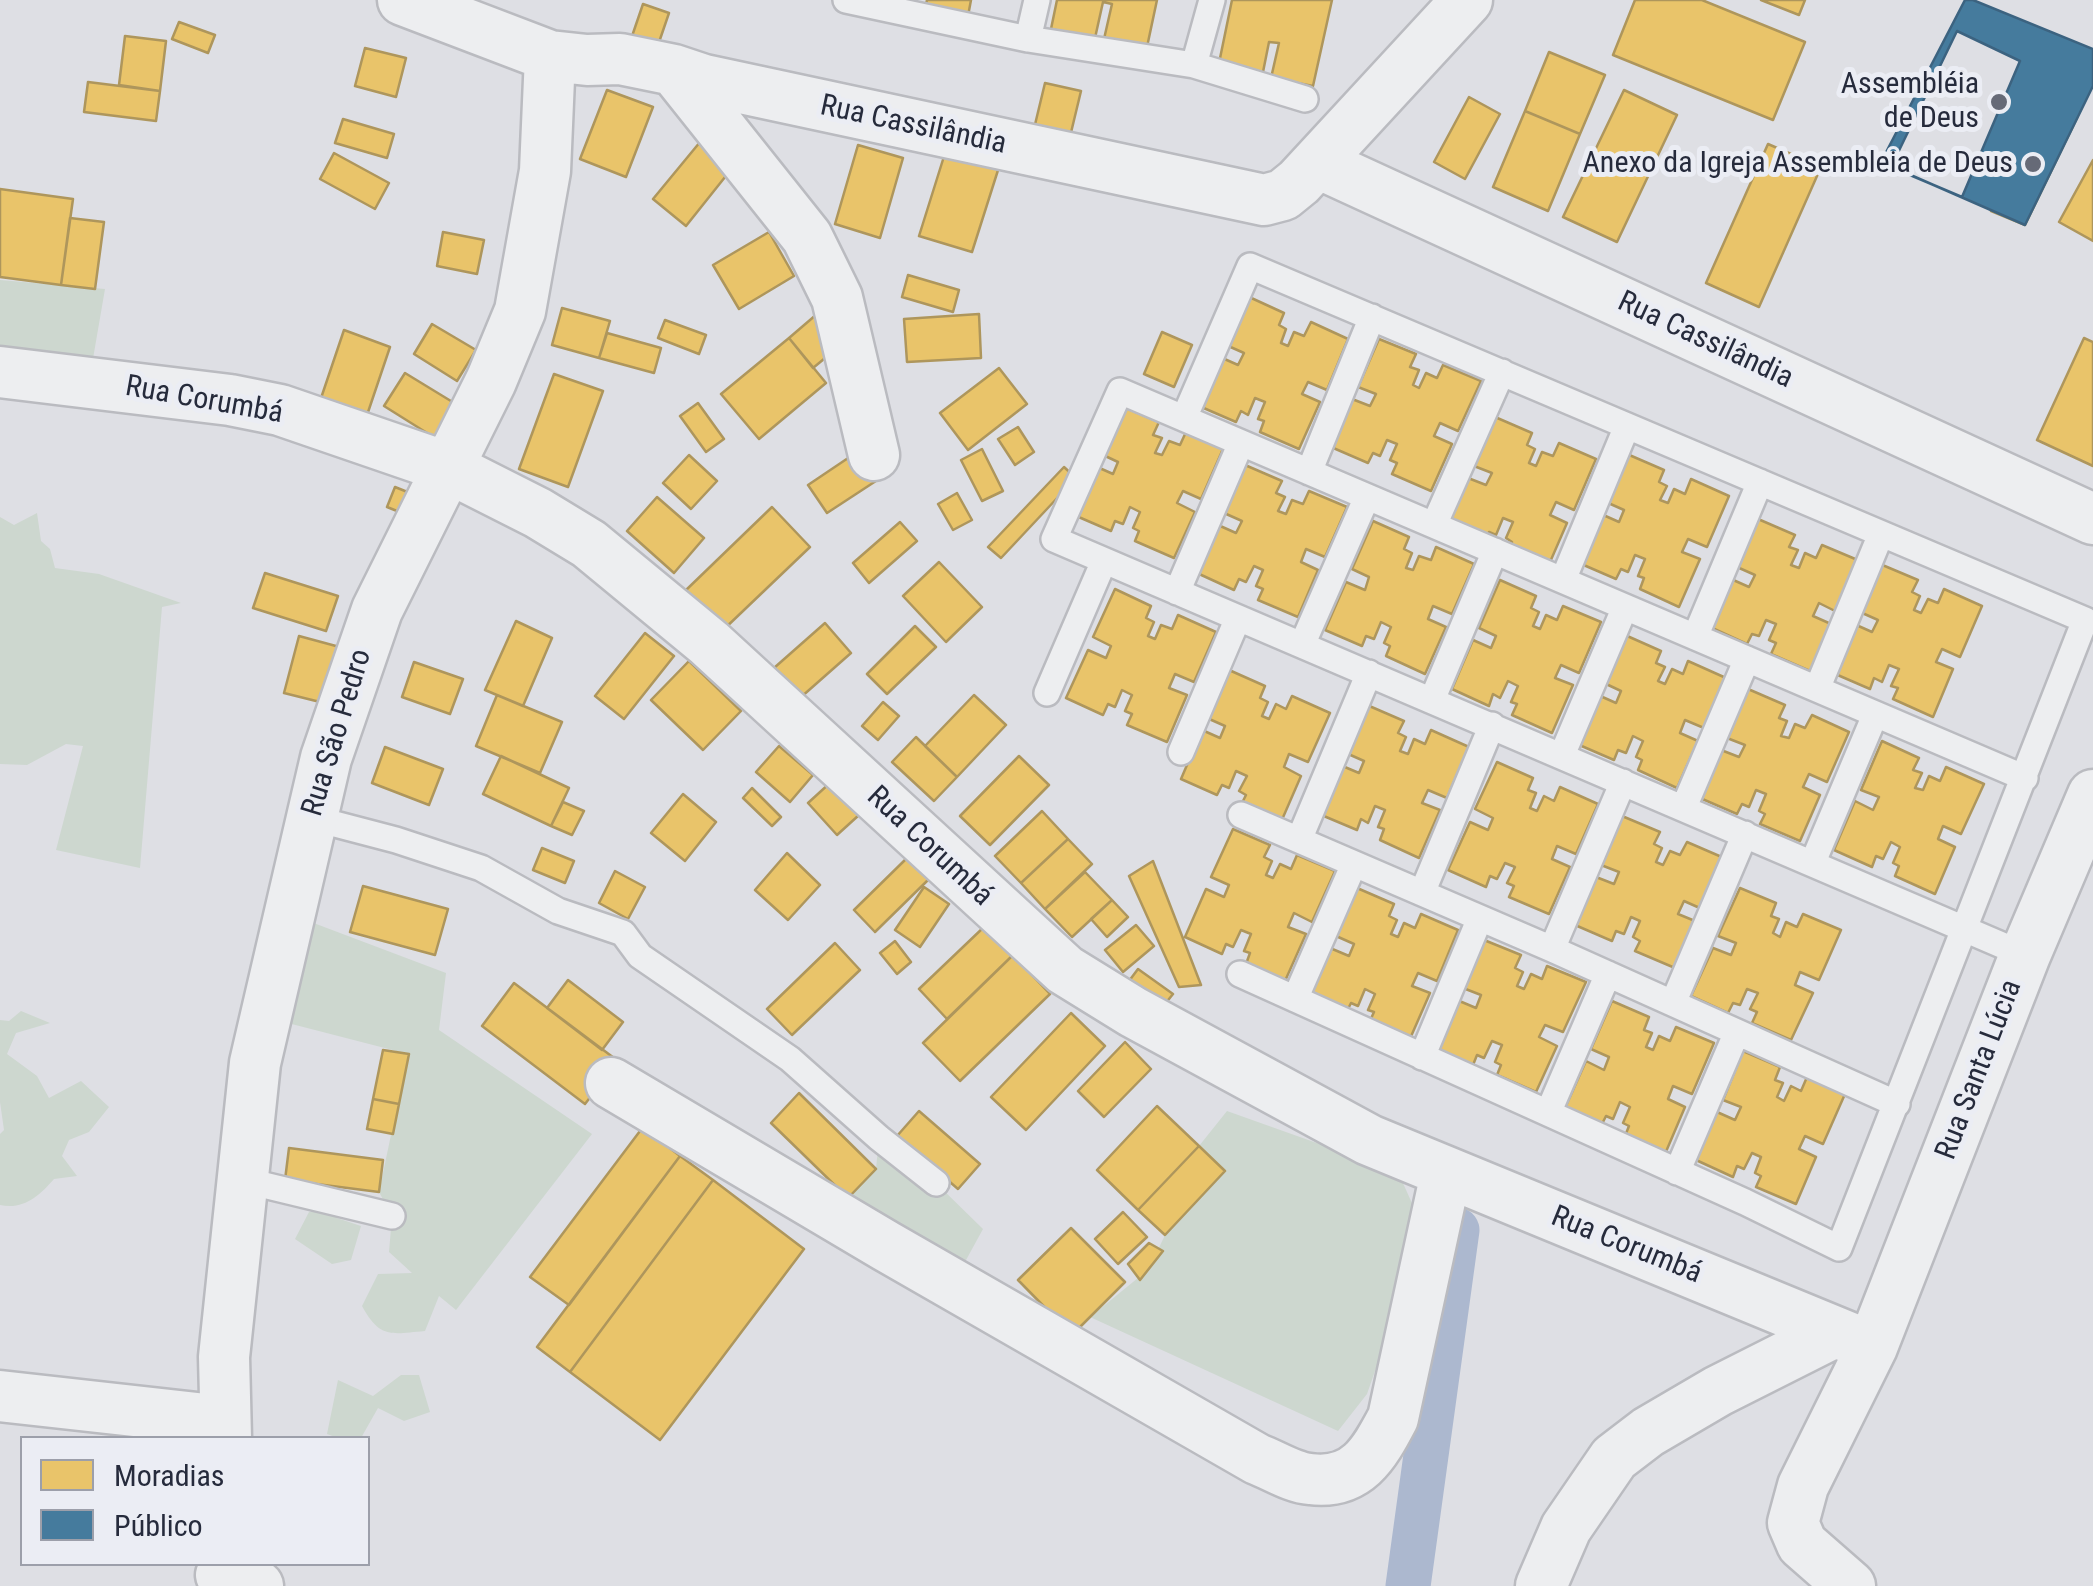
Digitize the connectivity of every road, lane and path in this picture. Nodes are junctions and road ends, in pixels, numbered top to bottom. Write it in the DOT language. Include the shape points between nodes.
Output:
graph roads {
  1 [pos="404,0"];
  2 [pos="1037,0"];
  3 [pos="1212,0"];
  4 [pos="1468,0"];
  5 [pos="855,1"];
  6 [pos="1028,39"];
  7 [pos="550,56"];
  8 [pos="1194,65"];
  9 [pos="674,70"];
  10 [pos="1305,99"];
  11 [pos="1318,162"];
  12 [pos="1372,317"];
  13 [pos="0,372"];
  14 [pos="1502,372"];
  15 [pos="1184,418"];
  16 [pos="1627,426"];
  17 [pos="1242,443"];
  18 [pos="874,455"];
  19 [pos="449,468"];
  20 [pos="1308,472"];
  21 [pos="1760,482"];
  22 [pos="1367,496"];
  23 [pos="2093,519"];
  24 [pos="1434,525"];
  25 [pos="1882,534"];
  26 [pos="1495,552"];
  27 [pos="1104,561"];
  28 [pos="1562,580"];
  29 [pos="1177,592"];
  30 [pos="1625,608"];
  31 [pos="1238,618"];
  32 [pos="1695,637"];
  33 [pos="1302,645"];
  34 [pos="1747,660"];
  35 [pos="1369,673"];
  36 [pos="1817,690"];
  37 [pos="1046,693"];
  38 [pos="1432,700"];
  39 [pos="1875,714"];
  40 [pos="1492,725"];
  41 [pos="1180,752"];
  42 [pos="1562,755"];
  43 [pos="2025,778"];
  44 [pos="1623,782"];
  45 [pos="2093,795"];
  46 [pos="1684,807"];
  47 [pos="1241,815"];
  48 [pos="312,818"];
  49 [pos="1745,834"];
  50 [pos="1299,840"];
  51 [pos="1813,862"];
  52 [pos="1354,864"];
  53 [pos="1422,893"];
  54 [pos="1480,918"];
  55 [pos="1966,928"];
  56 [pos="1552,949"];
  57 [pos="2025,955"];
  58 [pos="1240,974"];
  59 [pos="1608,974"];
  60 [pos="1294,999"];
  61 [pos="1673,1003"];
  62 [pos="1738,1032"];
  63 [pos="1422,1057"];
  64 [pos="610,1083"];
  65 [pos="1896,1104"];
  66 [pos="1548,1113"];
  67 [pos="1677,1172"];
  68 [pos="1446,1173"];
  69 [pos="243,1180"];
  70 [pos="936,1183"];
  71 [pos="392,1216"];
  72 [pos="1853,1340"];
  73 [pos="0,1396"];
  74 [pos="225,1430"];
  75 [pos="1541,1586"];
  76 [pos="1850,1586"];
  1 -- 7 [label="street, Rua Cassilândia"];
  2 -- 6 [label="lane"];
  3 -- 8 [label="lane"];
  4 -- 11 [label="street, Rua Cassilândia"];
  5 -- 6 [label="lane"];
  6 -- 8 [label="lane"];
  7 -- 9 [label="street, Rua Cassilândia"];
  7 -- 19 [label="street, Rua São Pedro" via="545,171 520,311"];
  8 -- 10 [label="lane"];
  9 -- 11 [label="street, Rua Cassilândia" via="1247,198 1283,195"];
  9 -- 18 [label="street" via="807,237 837,298"];
  11 -- 23 [label="street, Rua Cassilândia"];
  12 -- 14 [label="lane"];
  12 -- 15 [label="lane" via="1250,266"];
  12 -- 20 [label="lane"];
  13 -- 19 [label="street, Rua Corumbá" via="280,410"];
  14 -- 16 [label="lane"];
  14 -- 24 [label="lane"];
  15 -- 17 [label="lane"];
  15 -- 27 [label="lane" via="1120,390 1054,540"];
  16 -- 21 [label="lane"];
  16 -- 28 [label="lane"];
  17 -- 20 [label="lane"];
  17 -- 29 [label="lane"];
  19 -- 48 [label="street, Rua São Pedro" via="376,610"];
  19 -- 68 [label="street, Rua Corumbá" via="589,544 709,643 1064,970 1352,1130"];
  20 -- 22 [label="lane"];
  21 -- 25 [label="lane"];
  21 -- 32 [label="lane"];
  22 -- 24 [label="lane"];
  22 -- 33 [label="lane"];
  24 -- 26 [label="lane"];
  25 -- 36 [label="lane"];
  25 -- 43 [label="lane" via="2086,620"];
  26 -- 28 [label="lane"];
  26 -- 38 [label="lane"];
  27 -- 29 [label="lane"];
  27 -- 37 [label="lane"];
  28 -- 30 [label="lane"];
  29 -- 31 [label="lane"];
  30 -- 32 [label="lane"];
  30 -- 42 [label="lane"];
  31 -- 33 [label="lane"];
  31 -- 41 [label="lane"];
  32 -- 34 [label="lane"];
  33 -- 35 [label="lane"];
  34 -- 36 [label="lane"];
  34 -- 46 [label="lane"];
  35 -- 38 [label="lane"];
  35 -- 50 [label="lane"];
  36 -- 39 [label="lane"];
  38 -- 40 [label="lane"];
  39 -- 43 [label="lane"];
  39 -- 51 [label="lane"];
  40 -- 42 [label="lane"];
  40 -- 53 [label="lane"];
  42 -- 44 [label="lane"];
  43 -- 55 [label="lane"];
  44 -- 46 [label="lane"];
  44 -- 56 [label="lane"];
  45 -- 57 [label="street, Rua Santa Lúcia"];
  46 -- 49 [label="lane"];
  47 -- 50 [label="lane"];
  48 -- 69 [label="street, Rua São Pedro" via="255,1064"];
  48 -- 70 [label="lane" via="482,868 558,911 623,933 640,956 790,1060"];
  49 -- 51 [label="lane"];
  49 -- 61 [label="lane"];
  50 -- 52 [label="lane"];
  51 -- 55 [label="lane"];
  52 -- 53 [label="lane"];
  52 -- 60 [label="lane"];
  53 -- 54 [label="lane"];
  54 -- 56 [label="lane"];
  54 -- 63 [label="lane"];
  55 -- 57 [label="lane"];
  55 -- 65 [label="lane"];
  56 -- 59 [label="lane"];
  57 -- 72 [label="street, Rua Santa Lúcia"];
  58 -- 60 [label="lane"];
  59 -- 61 [label="lane"];
  59 -- 66 [label="lane"];
  60 -- 63 [label="lane"];
  61 -- 62 [label="lane"];
  62 -- 65 [label="lane"];
  62 -- 67 [label="lane"];
  63 -- 66 [label="lane"];
  64 -- 68 [label="street" via="1212,1434 1310,1480 1352,1474 1375,1453 1393,1418"];
  65 -- 67 [label="lane" via="1839,1248"];
  66 -- 67 [label="lane"];
  68 -- 72 [label="street, Rua Corumbá"];
  69 -- 71 [label="lane"];
  69 -- 74 [label="street, Rua São Pedro" via="224,1357"];
  72 -- 75 [label="street" via="1718,1391 1614,1458 1566,1528"];
  72 -- 76 [label="street, Rua Santa Lúcia" via="1793,1523 1802,1544"];
  73 -- 74 [label="street"];
}
